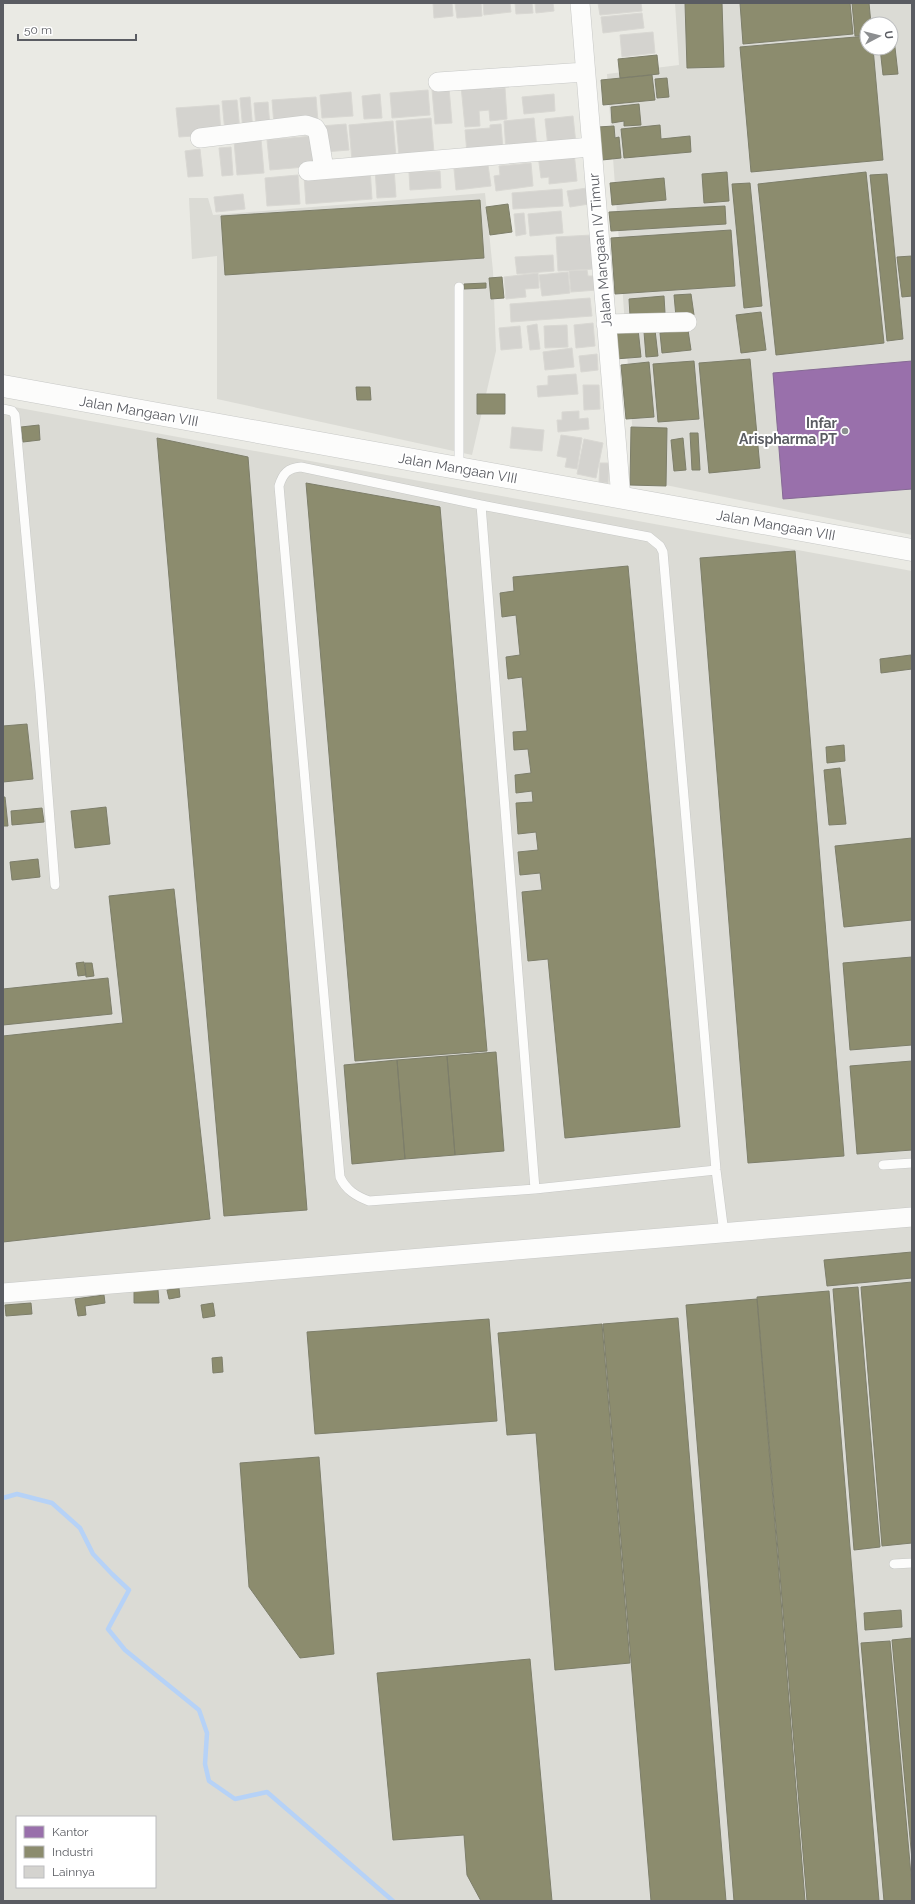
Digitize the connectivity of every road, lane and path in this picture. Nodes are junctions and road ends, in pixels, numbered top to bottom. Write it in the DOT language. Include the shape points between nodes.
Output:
graph roads {
  1 [pos="580,3"];
  2 [pos="585,72"];
  3 [pos="438,82"];
  4 [pos="200,138"];
  5 [pos="591,147"];
  6 [pos="459,287"];
  7 [pos="687,322"];
  8 [pos="606,324"];
  9 [pos="3,386"];
  10 [pos="3,409"];
  11 [pos="459,468"];
  12 [pos="621,498"];
  13 [pos="481,505"];
  14 [pos="912,550"];
  15 [pos="55,885"];
  16 [pos="912,1163"];
  17 [pos="883,1165"];
  18 [pos="716,1170"];
  19 [pos="535,1189"];
  20 [pos="912,1217"];
  21 [pos="724,1233"];
  22 [pos="3,1293"];
  23 [pos="912,1563"];
  24 [pos="894,1564"];
  1 -- 2 [label="street, Jalan Mangaan IV Timur"];
  2 -- 3 [label="street"];
  2 -- 5 [label="street, Jalan Mangaan IV Timur"];
  4 -- 5 [label="street" via="312,126 318,133 316,170"];
  5 -- 8 [label="street, Jalan Mangaan IV Timur"];
  6 -- 11 [label="lane"];
  7 -- 8 [label="street"];
  8 -- 12 [label="street, Jalan Mangaan IV Timur"];
  9 -- 11 [label="street, Jalan Mangaan VIII"];
  10 -- 15 [label="lane" via="12,411 15,415"];
  11 -- 12 [label="street, Jalan Mangaan VIII"];
  12 -- 14 [label="street, Jalan Mangaan VIII"];
  13 -- 18 [label="lane" via="649,537 663,552"];
  13 -- 19 [label="lane"];
  13 -- 19 [label="lane" via="302,468 287,471 279,486 340,1177 351,1193 369,1201"];
  16 -- 17 [label="lane"];
  18 -- 19 [label="lane"];
  18 -- 21 [label="lane"];
  20 -- 21 [label="street"];
  21 -- 22 [label="street"];
  23 -- 24 [label="lane"];
}
